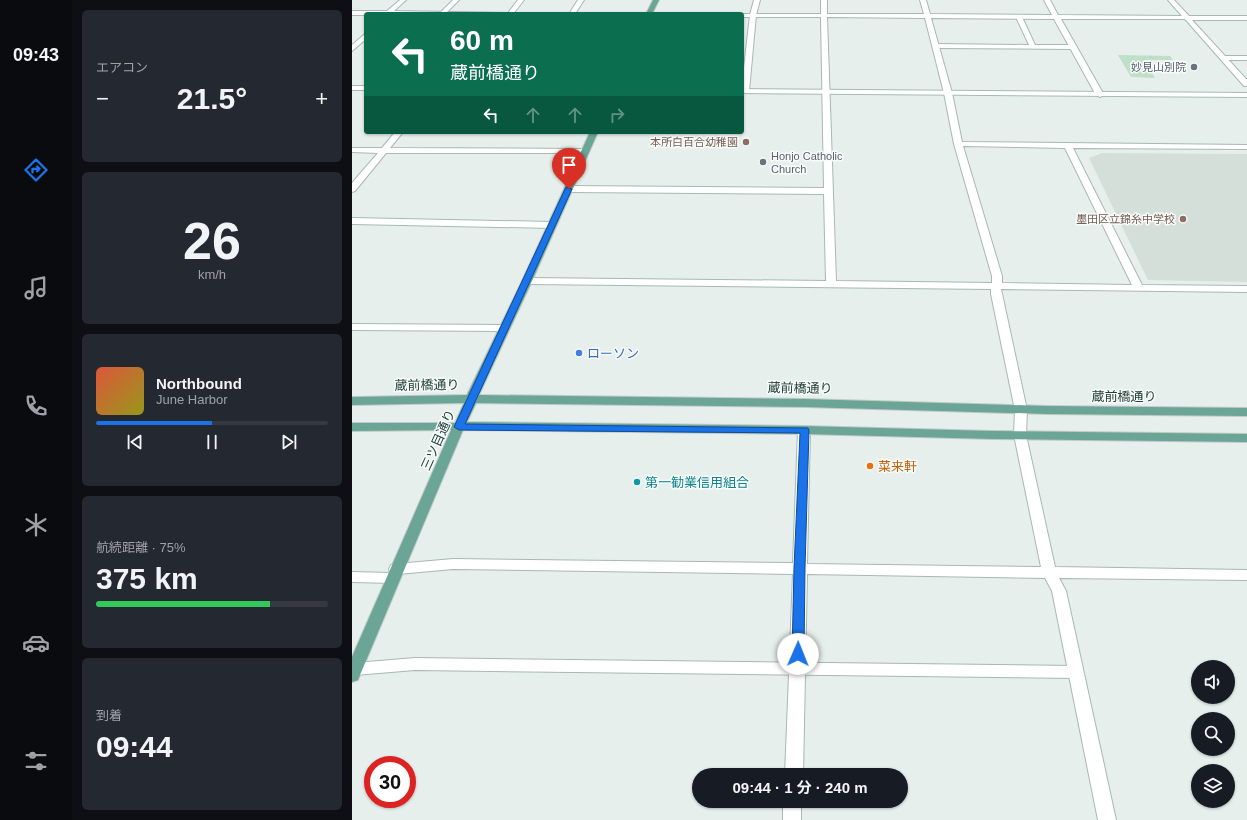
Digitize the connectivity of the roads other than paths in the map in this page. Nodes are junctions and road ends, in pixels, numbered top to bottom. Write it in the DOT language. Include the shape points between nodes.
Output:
graph roads {
  1 [pos="403,0"];
  2 [pos="456,0"];
  3 [pos="521,0"];
  4 [pos="581,0"];
  5 [pos="656,0"];
  6 [pos="758,0"];
  7 [pos="824,0"];
  8 [pos="923,0"];
  9 [pos="1047,0"];
  10 [pos="1171,0"];
  11 [pos="389,12"];
  12 [pos="445,12"];
  13 [pos="512,12"];
  14 [pos="573,12"];
  15 [pos="650,12"];
  16 [pos="352,13"];
  17 [pos="364,13"];
  18 [pos="744,15"];
  19 [pos="753,15"];
  20 [pos="824,16"];
  21 [pos="928,16"];
  22 [pos="1019,17"];
  23 [pos="1057,17"];
  24 [pos="1186,18"];
  25 [pos="1247,18"];
  26 [pos="364,37"];
  27 [pos="935,46"];
  28 [pos="1034,47"];
  29 [pos="1074,47"];
  30 [pos="353,48"];
  31 [pos="1224,58"];
  32 [pos="1247,58"];
  33 [pos="744,83"];
  34 [pos="1247,84"];
  35 [pos="352,88"];
  36 [pos="364,88"];
  37 [pos="744,91"];
  38 [pos="825,92"];
  39 [pos="948,93"];
  40 [pos="1247,94"];
  41 [pos="1100,95"];
  42 [pos="396,134"];
  43 [pos="593,134"];
  44 [pos="958,144"];
  45 [pos="1068,145"];
  46 [pos="1247,147"];
  47 [pos="352,150"];
  48 [pos="384,150"];
  49 [pos="584,152"];
  50 [pos="352,189"];
  51 [pos="569,189"];
  52 [pos="829,191"];
  53 [pos="352,221"];
  54 [pos="552,225"];
  55 [pos="528,281"];
  56 [pos="831,285"];
  57 [pos="997,286"];
  58 [pos="1138,287"];
  59 [pos="1247,289"];
  60 [pos="352,327"];
  61 [pos="505,328"];
  62 [pos="471,399"];
  63 [pos="352,401"];
  64 [pos="1021,410"];
  65 [pos="1247,412"];
  66 [pos="352,427"];
  67 [pos="459,427"];
  68 [pos="804,430"];
  69 [pos="1020,435"];
  70 [pos="1247,438"];
  71 [pos="799,568"];
  72 [pos="1049,572"];
  73 [pos="394,574"];
  74 [pos="1247,575"];
  75 [pos="352,577"];
  76 [pos="798,669"];
  77 [pos="353,672"];
  78 [pos="1075,672"];
  79 [pos="794,768"];
  80 [pos="792,808"];
  81 [pos="792,820"];
  82 [pos="1107,820"];
  1 -- 11 [label="street"];
  2 -- 12 [label="street"];
  3 -- 13 [label="street"];
  4 -- 14 [label="street"];
  5 -- 15 [label="main road"];
  6 -- 19 [label="street"];
  7 -- 20 [label="street"];
  8 -- 21 [label="street"];
  9 -- 23 [label="street"];
  10 -- 24 [label="street"];
  16 -- 17 [label="street"];
  18 -- 19 [label="street"];
  19 -- 20 [label="street"];
  19 -- 33 [label="street"];
  20 -- 21 [label="street"];
  20 -- 38 [label="street"];
  21 -- 22 [label="street"];
  21 -- 27 [label="street"];
  22 -- 23 [label="street"];
  22 -- 28 [label="street"];
  23 -- 24 [label="street"];
  23 -- 29 [label="street"];
  24 -- 25 [label="street"];
  24 -- 31 [label="street"];
  26 -- 30 [label="street"];
  27 -- 28 [label="street"];
  27 -- 39 [label="street"];
  28 -- 29 [label="street"];
  29 -- 41 [label="street"];
  31 -- 32 [label="street"];
  31 -- 34 [label="street"];
  35 -- 36 [label="street"];
  37 -- 38 [label="street"];
  38 -- 39 [label="street"];
  38 -- 52 [label="street"];
  39 -- 41 [label="street"];
  39 -- 44 [label="street"];
  40 -- 41 [label="street"];
  42 -- 48 [label="street"];
  43 -- 49 [label="main road, 三ツ目通り"];
  44 -- 45 [label="street"];
  44 -- 57 [label="street" via="997,276"];
  45 -- 46 [label="street"];
  45 -- 58 [label="street"];
  47 -- 48 [label="street"];
  48 -- 49 [label="street"];
  48 -- 50 [label="street"];
  49 -- 51 [label="main road, 三ツ目通り"];
  51 -- 52 [label="street"];
  51 -- 54 [label="main road, 三ツ目通り"];
  52 -- 56 [label="street"];
  53 -- 54 [label="street"];
  54 -- 55 [label="main road, 三ツ目通り"];
  55 -- 56 [label="street"];
  55 -- 61 [label="main road, 三ツ目通り"];
  56 -- 57 [label="street"];
  57 -- 58 [label="street"];
  57 -- 64 [label="street" via="996,294"];
  58 -- 59 [label="street"];
  60 -- 61 [label="street"];
  61 -- 62 [label="main road, 三ツ目通り"];
  62 -- 63 [label="main road, 蔵前橋通り"];
  62 -- 64 [label="main road, 蔵前橋通り" via="804,403"];
  62 -- 67 [label="main road, 三ツ目通り"];
  64 -- 65 [label="main road, 蔵前橋通り"];
  64 -- 69 [label="street"];
  66 -- 67 [label="main road"];
  67 -- 68 [label="main road"];
  67 -- 73 [label="main road, 三ツ目通り"];
  68 -- 69 [label="main road"];
  68 -- 71 [label="street"];
  69 -- 70 [label="main road"];
  69 -- 72 [label="street"];
  71 -- 72 [label="street"];
  71 -- 73 [label="street" via="453,564"];
  71 -- 76 [label="street"];
  72 -- 74 [label="street"];
  72 -- 78 [label="street" via="1059,591"];
  73 -- 75 [label="street"];
  73 -- 77 [label="main road, 三ツ目通り"];
  76 -- 77 [label="street" via="415,664"];
  76 -- 78 [label="street"];
  76 -- 79 [label="street"];
  78 -- 82 [label="street"];
  80 -- 81 [label="street"];
}
